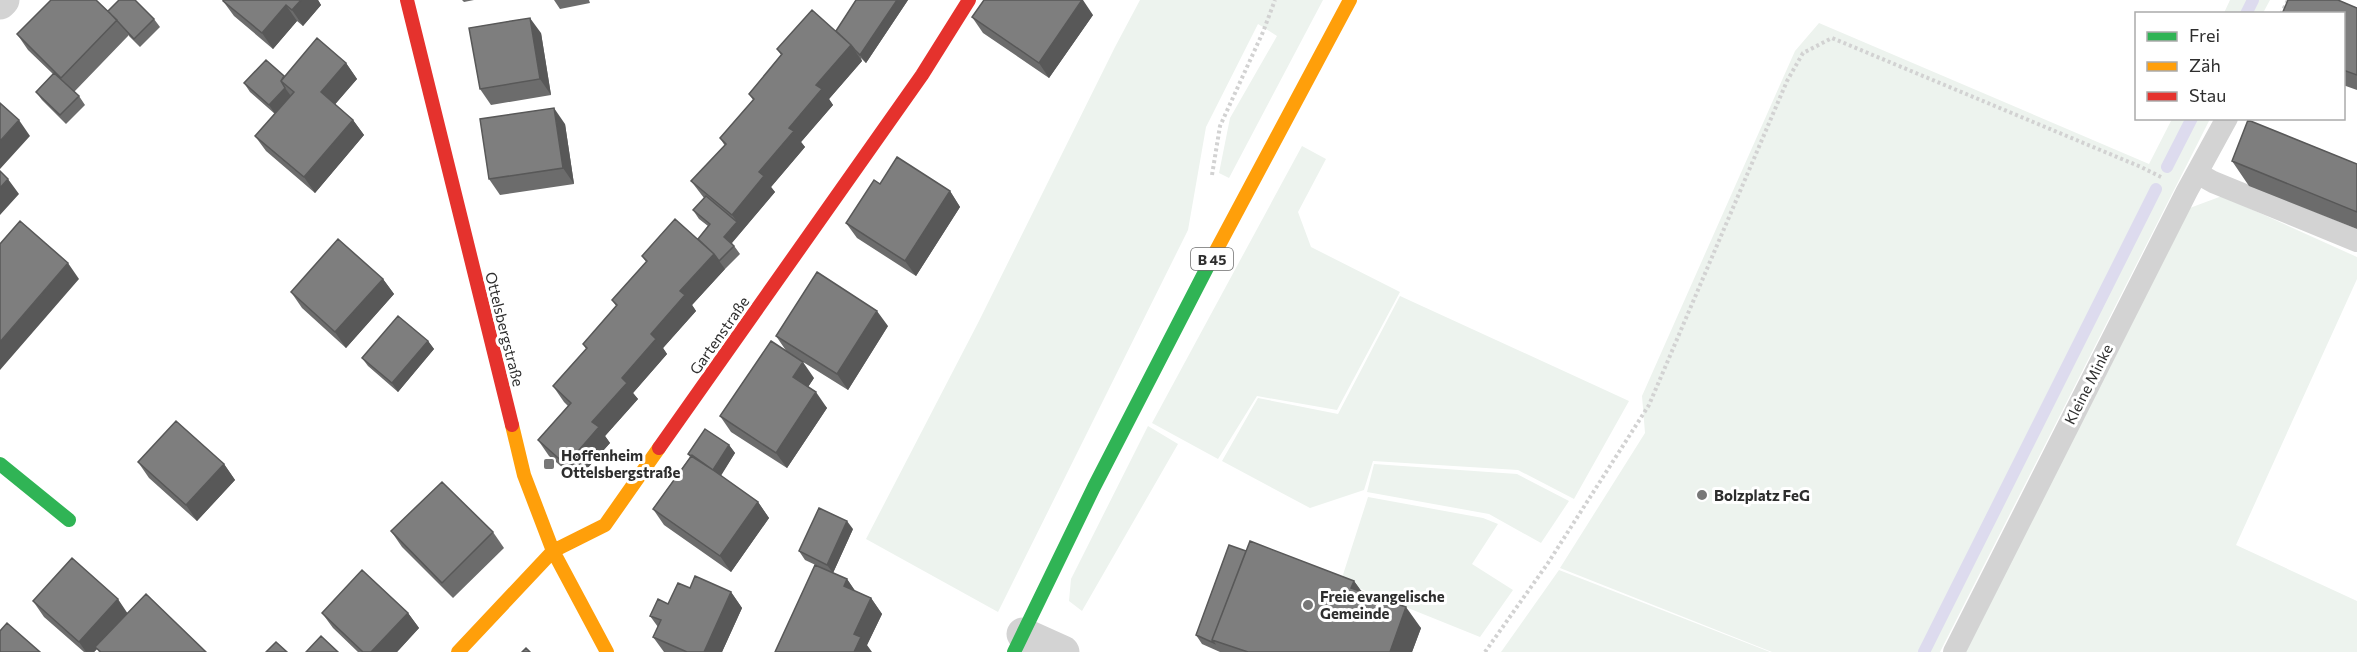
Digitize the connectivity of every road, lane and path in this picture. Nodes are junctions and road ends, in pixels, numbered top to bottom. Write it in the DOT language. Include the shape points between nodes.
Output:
graph roads {
  1 [pos="407,0"];
  2 [pos="969,0"];
  3 [pos="1275,0"];
  4 [pos="1350,0"];
  5 [pos="2226,120"];
  6 [pos="1211,182"];
  7 [pos="2192,182"];
  8 [pos="2357,241"];
  9 [pos="0,464"];
  10 [pos="69,520"];
  11 [pos="554,551"];
  12 [pos="1018,643"];
  13 [pos="458,652"];
  14 [pos="607,652"];
  15 [pos="1063,652"];
  16 [pos="1485,652"];
  17 [pos="1954,652"];
  1 -- 11 [label="street, Ottelsbergstraße" via="524,476"];
  2 -- 11 [label="street, Gartenstraße" via="922,75 605,525"];
  3 -- 6 [label="path" via="1220,126"];
  4 -- 12 [label="street, B 45" via="1227,230"];
  5 -- 7 [label="lane, Kleine Minke"];
  7 -- 8 [label="lane" via="2213,182"];
  7 -- 16 [label="path" via="2141,167 1832,39 1803,53 1787,81 1649,405 1548,563"];
  7 -- 17 [label="lane, Kleine Minke"];
  9 -- 10 [label="street"];
  11 -- 13 [label="street, Gartenstraße"];
  11 -- 14 [label="street, Ottelsbergstraße"];
  12 -- 15 [label="street"];
}
